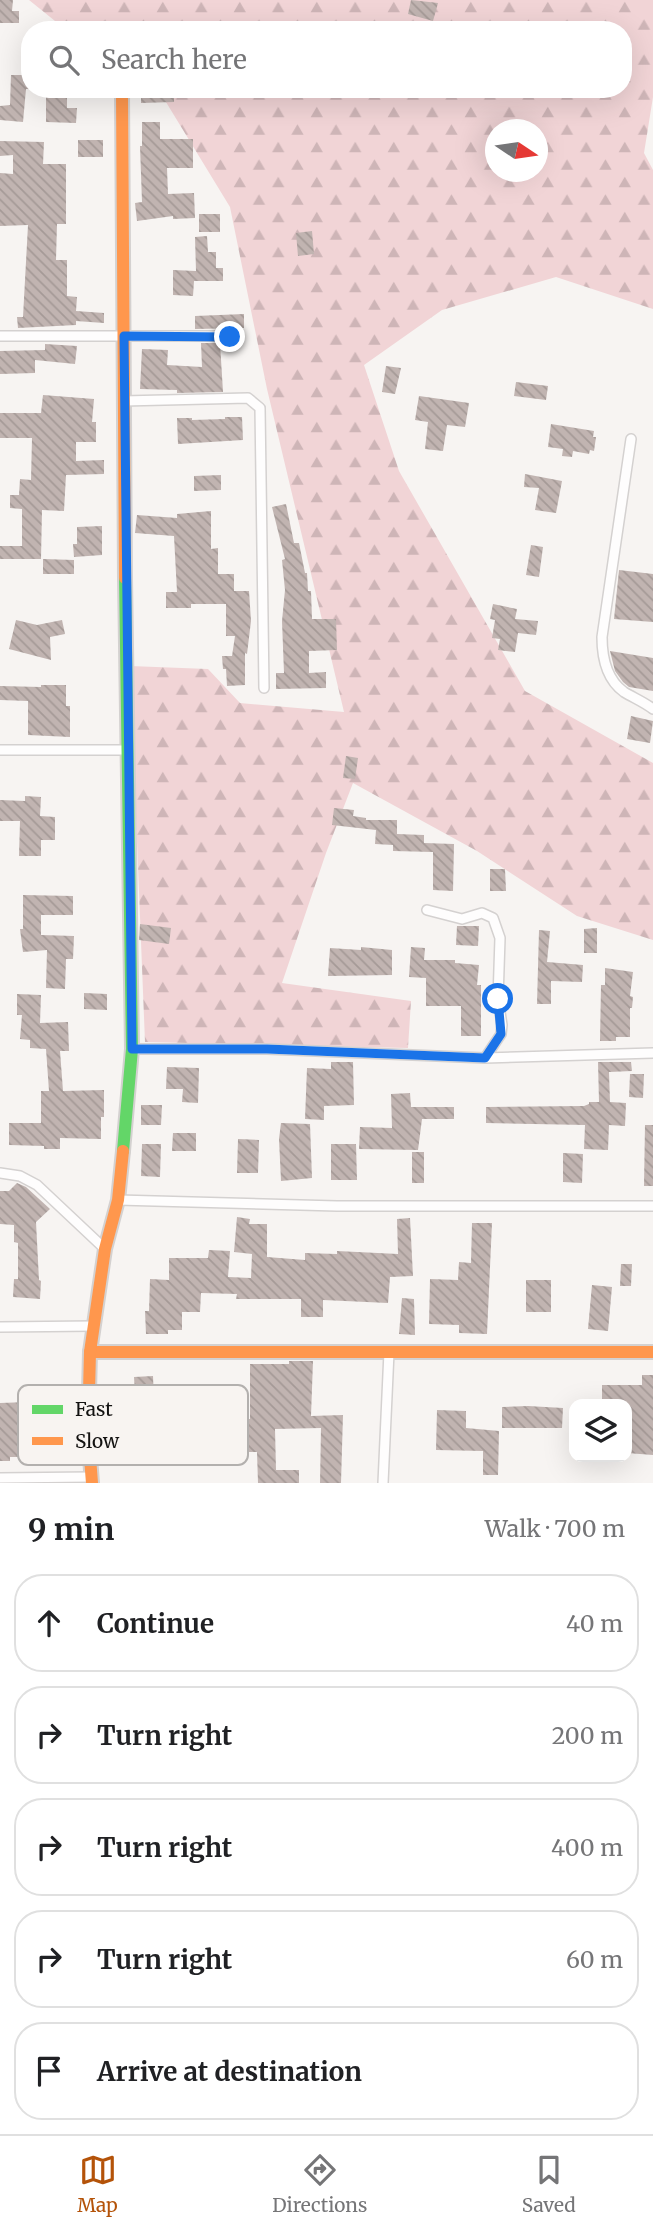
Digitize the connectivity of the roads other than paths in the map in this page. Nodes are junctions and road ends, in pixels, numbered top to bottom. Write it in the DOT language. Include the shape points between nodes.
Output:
graph roads {
  1 [pos="122,98"];
  2 [pos="0,336"];
  3 [pos="124,336"];
  4 [pos="230,337"];
  5 [pos="123,401"];
  6 [pos="631,439"];
  7 [pos="264,688"];
  8 [pos="653,709"];
  9 [pos="0,750"];
  10 [pos="127,750"];
  11 [pos="428,910"];
  12 [pos="132,1049"];
  13 [pos="653,1053"];
  14 [pos="485,1058"];
  15 [pos="0,1173"];
  16 [pos="118,1200"];
  17 [pos="653,1206"];
  18 [pos="105,1249"];
  19 [pos="93,1325"];
  20 [pos="0,1326"];
  21 [pos="90,1352"];
  22 [pos="389,1352"];
  23 [pos="653,1352"];
  24 [pos="89,1385"];
  25 [pos="0,1478"];
  26 [pos="92,1480"];
  27 [pos="383,1483"];
  1 -- 3 [label="street"];
  2 -- 3 [label="street"];
  3 -- 4 [label="street"];
  3 -- 5 [label="street"];
  5 -- 7 [label="street" via="248,398 260,408"];
  5 -- 10 [label="street"];
  6 -- 8 [label="street" via="602,657 623,691"];
  9 -- 10 [label="street"];
  10 -- 12 [label="street"];
  11 -- 14 [label="street" via="462,919 482,913 494,918 500,938 502,1025"];
  12 -- 14 [label="street"];
  12 -- 16 [label="street"];
  13 -- 14 [label="street"];
  15 -- 18 [label="street" via="37,1185"];
  16 -- 17 [label="street" via="337,1206"];
  16 -- 18 [label="street"];
  18 -- 19 [label="street"];
  19 -- 20 [label="street"];
  19 -- 21 [label="street"];
  21 -- 22 [label="street"];
  21 -- 24 [label="street"];
  22 -- 23 [label="street"];
  22 -- 27 [label="street"];
  25 -- 26 [label="street"];
}
